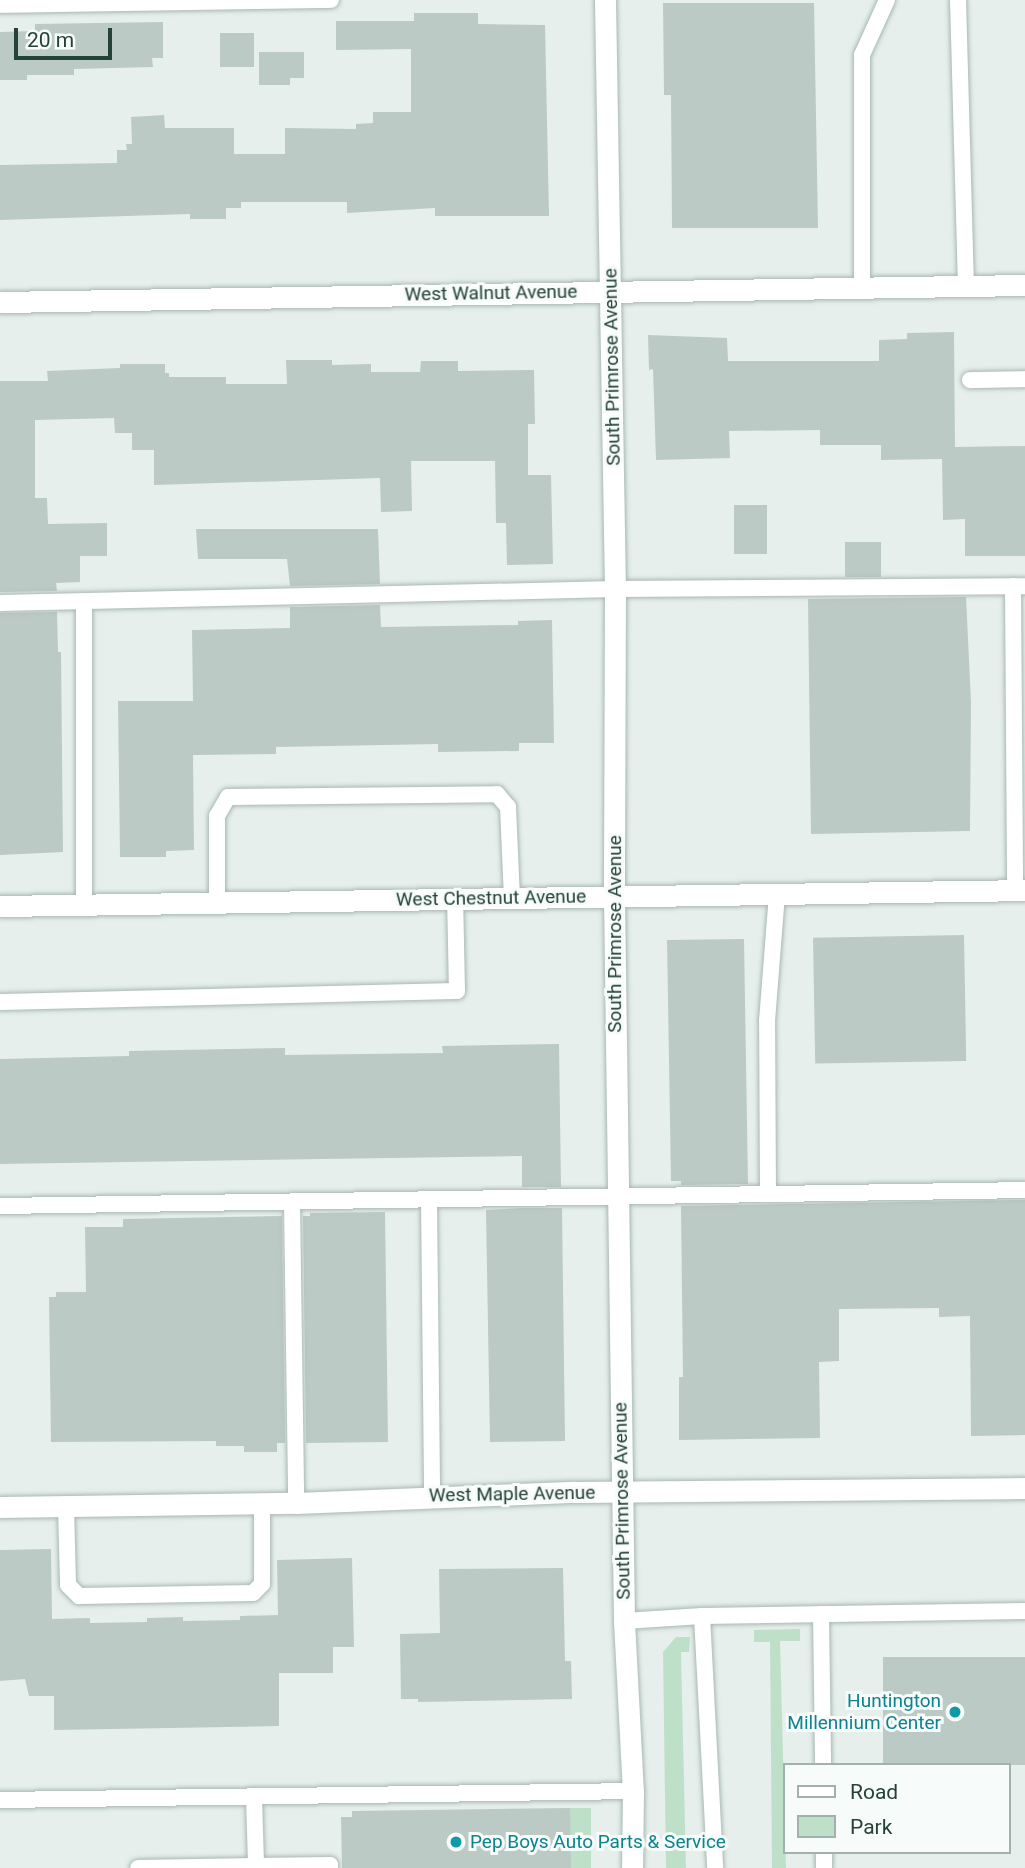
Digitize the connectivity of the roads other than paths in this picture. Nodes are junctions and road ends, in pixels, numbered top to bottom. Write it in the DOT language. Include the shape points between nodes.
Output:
graph roads {
  1 [pos="331,0"];
  2 [pos="605,0"];
  3 [pos="887,0"];
  4 [pos="958,0"];
  5 [pos="0,5"];
  6 [pos="1025,285"];
  7 [pos="966,286"];
  8 [pos="862,288"];
  9 [pos="611,291"];
  10 [pos="0,302"];
  11 [pos="1025,379"];
  12 [pos="970,380"];
  13 [pos="1019,586"];
  14 [pos="615,589"];
  15 [pos="84,601"];
  16 [pos="0,603"];
  17 [pos="1020,890"];
  18 [pos="777,894"];
  19 [pos="614,895"];
  20 [pos="455,899"];
  21 [pos="512,899"];
  22 [pos="217,903"];
  23 [pos="84,905"];
  24 [pos="0,906"];
  25 [pos="0,1002"];
  26 [pos="1025,1190"];
  27 [pos="768,1194"];
  28 [pos="618,1197"];
  29 [pos="429,1199"];
  30 [pos="292,1202"];
  31 [pos="0,1206"];
  32 [pos="1025,1488"];
  33 [pos="623,1493"];
  34 [pos="432,1495"];
  35 [pos="262,1503"];
  36 [pos="296,1503"];
  37 [pos="66,1506"];
  38 [pos="0,1507"];
  39 [pos="1025,1611"];
  40 [pos="821,1614"];
  41 [pos="702,1616"];
  42 [pos="624,1621"];
  43 [pos="823,1763"];
  44 [pos="633,1791"];
  45 [pos="254,1797"];
  46 [pos="0,1800"];
  47 [pos="256,1866"];
  48 [pos="138,1868"];
  49 [pos="330,1868"];
  50 [pos="632,1868"];
  51 [pos="715,1868"];
  1 -- 5 [label="lane"];
  2 -- 9 [label="street, South Primrose Avenue"];
  3 -- 8 [label="lane" via="862,55"];
  4 -- 7 [label="lane"];
  6 -- 7 [label="street, West Walnut Avenue"];
  7 -- 8 [label="street, West Walnut Avenue"];
  8 -- 9 [label="street, West Walnut Avenue"];
  9 -- 10 [label="street, West Walnut Avenue"];
  9 -- 14 [label="street, South Primrose Avenue"];
  11 -- 12 [label="lane"];
  13 -- 14 [label="lane"];
  13 -- 17 [label="lane"];
  14 -- 15 [label="lane"];
  14 -- 19 [label="street, South Primrose Avenue"];
  15 -- 16 [label="lane"];
  15 -- 23 [label="lane"];
  17 -- 18 [label="street, West Chestnut Avenue"];
  18 -- 19 [label="street, West Chestnut Avenue"];
  18 -- 27 [label="lane" via="767,1021"];
  19 -- 21 [label="street, West Chestnut Avenue"];
  19 -- 28 [label="street, South Primrose Avenue"];
  20 -- 21 [label="street, West Chestnut Avenue"];
  20 -- 22 [label="street, West Chestnut Avenue"];
  20 -- 25 [label="lane" via="457,991"];
  21 -- 22 [label="lane" via="508,807 497,794 228,797 217,816"];
  22 -- 23 [label="street, West Chestnut Avenue"];
  23 -- 24 [label="street, West Chestnut Avenue"];
  26 -- 27 [label="lane"];
  27 -- 28 [label="lane"];
  28 -- 29 [label="lane"];
  28 -- 33 [label="street, South Primrose Avenue"];
  29 -- 30 [label="lane"];
  29 -- 34 [label="lane"];
  30 -- 31 [label="lane"];
  30 -- 36 [label="lane"];
  32 -- 33 [label="street, West Maple Avenue"];
  33 -- 34 [label="street, West Maple Avenue"];
  33 -- 42 [label="street, South Primrose Avenue"];
  34 -- 36 [label="street, West Maple Avenue"];
  35 -- 36 [label="street, West Maple Avenue"];
  35 -- 37 [label="street, West Maple Avenue"];
  35 -- 37 [label="lane" via="262,1584 253,1593 106,1596 79,1596 68,1585"];
  37 -- 38 [label="street, West Maple Avenue"];
  39 -- 40 [label="lane"];
  40 -- 41 [label="lane"];
  40 -- 43 [label="lane"];
  41 -- 42 [label="lane"];
  41 -- 51 [label="lane"];
  42 -- 44 [label="street, South Primrose Avenue"];
  44 -- 45 [label="lane"];
  44 -- 50 [label="street, South Primrose Avenue"];
  45 -- 46 [label="lane"];
  45 -- 47 [label="lane"];
  47 -- 48 [label="lane"];
  47 -- 49 [label="lane"];
}
